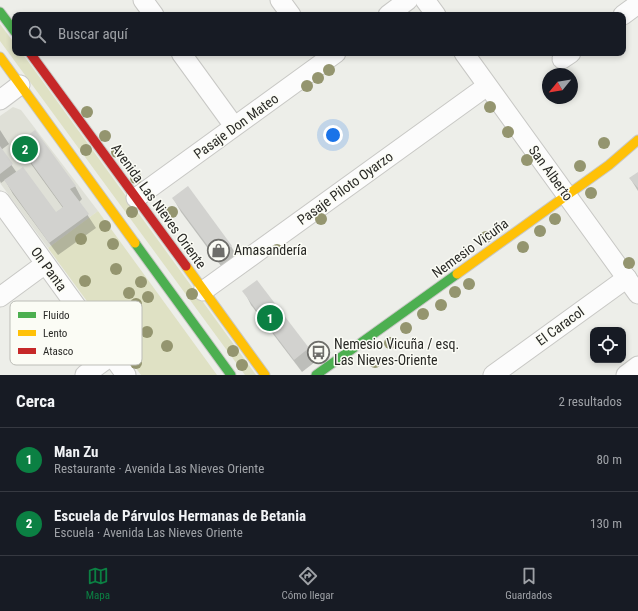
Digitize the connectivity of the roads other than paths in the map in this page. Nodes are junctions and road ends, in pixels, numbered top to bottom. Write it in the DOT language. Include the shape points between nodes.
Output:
graph roads {
  1 [pos="143,0"];
  2 [pos="280,0"];
  3 [pos="408,0"];
  4 [pos="425,0"];
  5 [pos="638,4"];
  6 [pos="0,12"];
  7 [pos="152,12"];
  8 [pos="289,12"];
  9 [pos="392,12"];
  10 [pos="434,12"];
  11 [pos="626,13"];
  12 [pos="12,28"];
  13 [pos="32,56"];
  14 [pos="183,56"];
  15 [pos="326,56"];
  16 [pos="466,56"];
  17 [pos="0,57"];
  18 [pos="20,85"];
  19 [pos="487,86"];
  20 [pos="0,100"];
  21 [pos="234,126"];
  22 [pos="638,140"];
  23 [pos="566,195"];
  24 [pos="136,198"];
  25 [pos="0,201"];
  26 [pos="46,264"];
  27 [pos="627,278"];
  28 [pos="204,291"];
  29 [pos="638,294"];
  30 [pos="0,297"];
  31 [pos="73,301"];
  32 [pos="98,365"];
  33 [pos="119,365"];
  34 [pos="638,366"];
  35 [pos="85,375"];
  36 [pos="126,375"];
  37 [pos="231,375"];
  38 [pos="265,375"];
  39 [pos="316,375"];
  40 [pos="492,375"];
  41 [pos="626,375"];
  1 -- 7 [label="street"];
  2 -- 8 [label="street"];
  3 -- 9 [label="street"];
  4 -- 10 [label="street"];
  5 -- 11 [label="street"];
  6 -- 12 [label="street"];
  13 -- 24 [label="street, Avenida Las Nieves Oriente"];
  14 -- 21 [label="street"];
  15 -- 21 [label="street, Pasaje Don Mateo"];
  16 -- 19 [label="street, San Alberto"];
  17 -- 18 [label="street"];
  18 -- 20 [label="street"];
  18 -- 37 [label="street"];
  19 -- 23 [label="street, San Alberto"];
  19 -- 28 [label="street, Pasaje Piloto Oyarzo"];
  21 -- 24 [label="street, Pasaje Don Mateo"];
  22 -- 23 [label="street, Nemesio Vicuña" via="609,165"];
  23 -- 27 [label="street, San Alberto"];
  23 -- 39 [label="street, Nemesio Vicuña"];
  24 -- 28 [label="street, Avenida Las Nieves Oriente"];
  25 -- 26 [label="street, On Panta"];
  26 -- 30 [label="street"];
  26 -- 31 [label="street, On Panta"];
  27 -- 29 [label="street, San Alberto"];
  27 -- 40 [label="street, El Caracol"];
  28 -- 38 [label="street, Avenida Las Nieves Oriente"];
  32 -- 35 [label="street"];
  33 -- 36 [label="street, On Panta"];
  34 -- 41 [label="street"];
}
